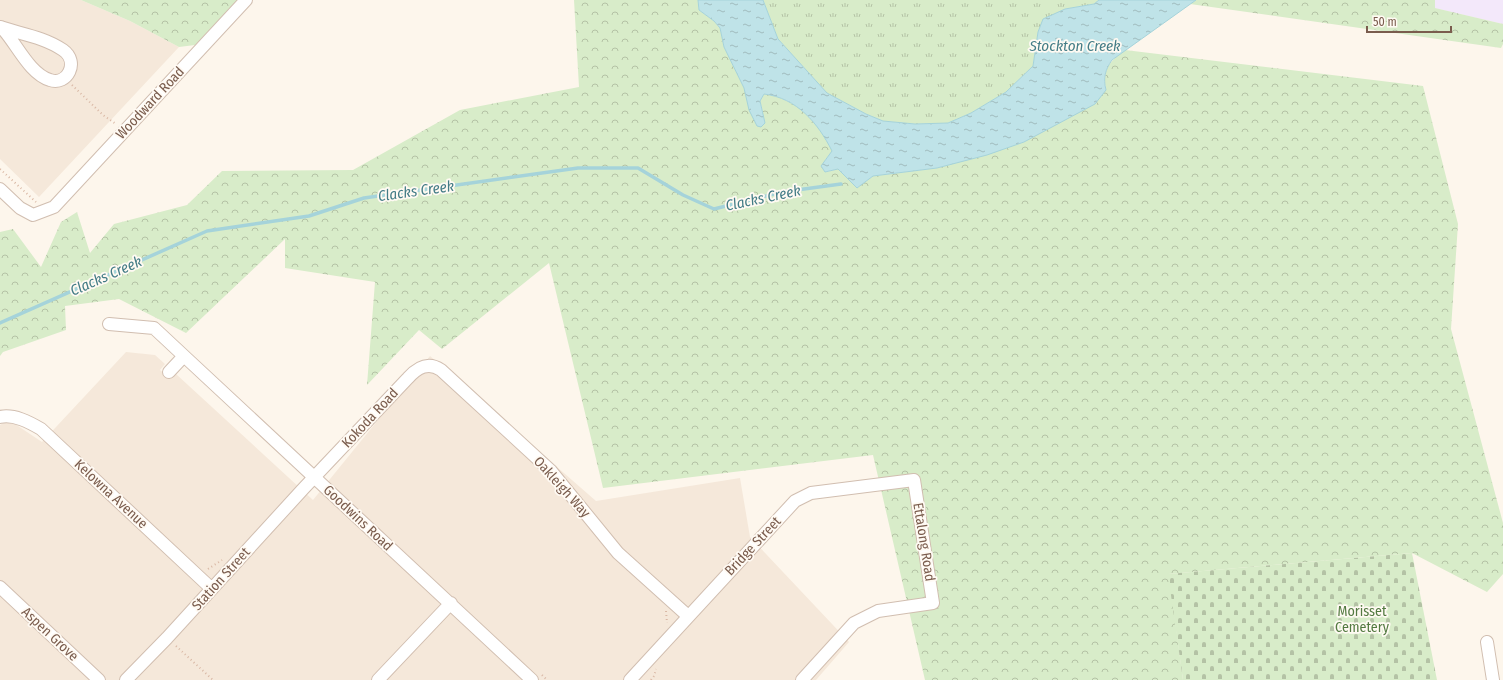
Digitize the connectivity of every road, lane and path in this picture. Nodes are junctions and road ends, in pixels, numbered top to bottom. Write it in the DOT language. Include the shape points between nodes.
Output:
graph roads {
  1 [pos="246,0"];
  2 [pos="1,27"];
  3 [pos="120,119"];
  4 [pos="111,129"];
  5 [pos="0,170"];
  6 [pos="0,189"];
  7 [pos="49,204"];
  8 [pos="109,324"];
  9 [pos="184,356"];
  10 [pos="429,366"];
  11 [pos="169,372"];
  12 [pos="0,417"];
  13 [pos="314,477"];
  14 [pos="914,480"];
  15 [pos="225,559"];
  16 [pos="200,577"];
  17 [pos="0,587"];
  18 [pos="212,589"];
  19 [pos="451,603"];
  20 [pos="666,608"];
  21 [pos="688,616"];
  22 [pos="669,637"];
  23 [pos="168,638"];
  24 [pos="1487,642"];
  25 [pos="638,677"];
  26 [pos="99,680"];
  27 [pos="126,680"];
  28 [pos="213,680"];
  29 [pos="378,680"];
  30 [pos="532,680"];
  31 [pos="802,680"];
  32 [pos="1493,680"];
  1 -- 7 [label="street, Woodward Road"];
  2 -- 2 [label="street" via="38,38 60,48 70,56 72,68 59,80 51,81 42,76 23,58 12,38"];
  3 -- 4 [label="path"];
  5 -- 7 [label="path" via="36,202"];
  6 -- 7 [label="street" via="20,208 33,216"];
  8 -- 9 [label="street, Goodwins Road" via="154,328"];
  9 -- 11 [label="street"];
  9 -- 13 [label="street, Goodwins Road"];
  10 -- 13 [label="street, Kokoda Road" via="422,366 412,374"];
  10 -- 21 [label="street, Oakleigh Way" via="441,370 551,471 618,553"];
  12 -- 16 [label="street, Kelowna Avenue" via="24,420 41,429"];
  13 -- 18 [label="street, Station Street"];
  13 -- 19 [label="street, Goodwins Road"];
  14 -- 21 [label="street, Bridge Street" via="811,493 795,501"];
  14 -- 31 [label="street, Ettalong Road" via="933,603 878,611 854,623"];
  15 -- 16 [label="path" via="210,567"];
  16 -- 18 [label="street, Kelowna Avenue"];
  17 -- 26 [label="street, Aspen Grove"];
  18 -- 23 [label="street, Station Street"];
  19 -- 29 [label="street"];
  19 -- 30 [label="street, Goodwins Road"];
  20 -- 22 [label="path" via="667,624 661,631"];
  21 -- 22 [label="street, Bridge Street"];
  22 -- 25 [label="street, Bridge Street"];
  23 -- 27 [label="street, Station Street"];
  23 -- 28 [label="path"];
  24 -- 32 [label="street"];
}
